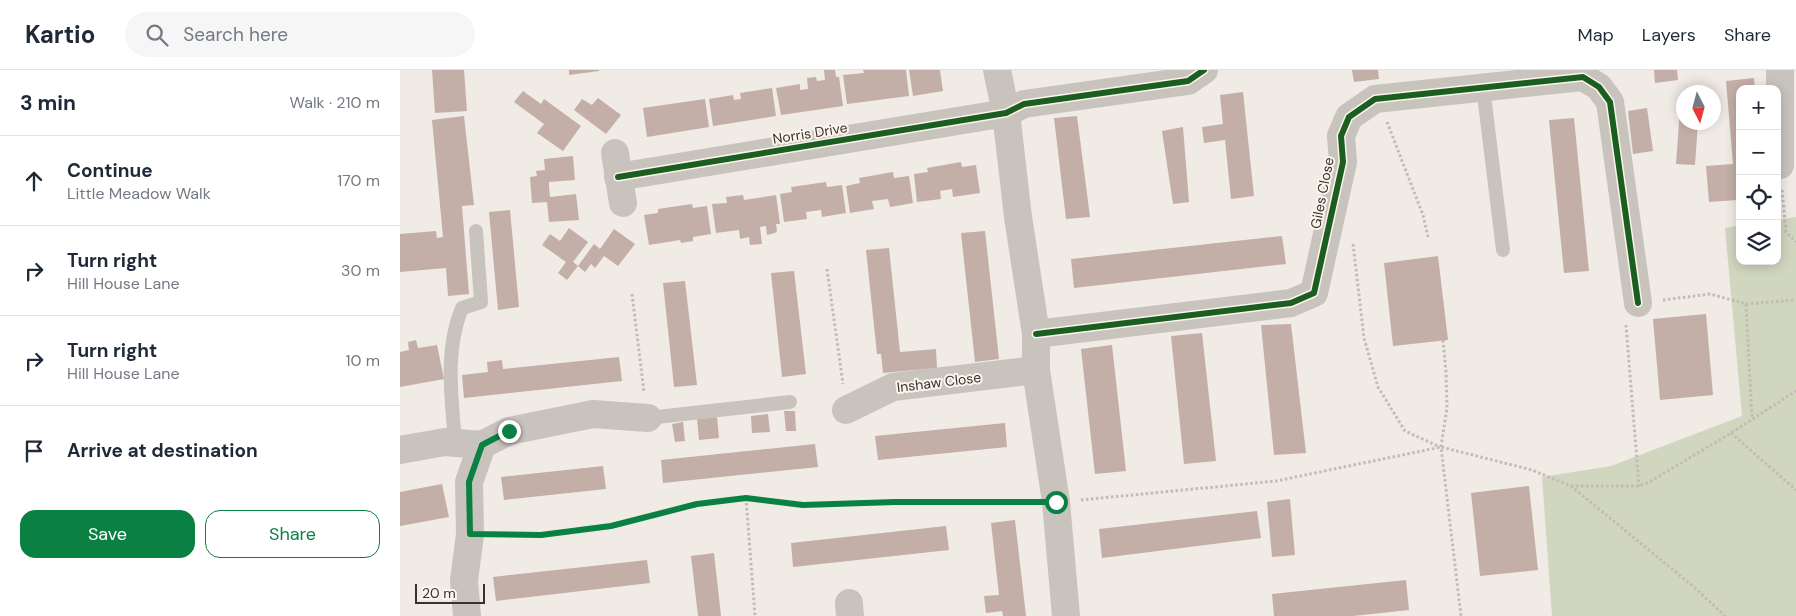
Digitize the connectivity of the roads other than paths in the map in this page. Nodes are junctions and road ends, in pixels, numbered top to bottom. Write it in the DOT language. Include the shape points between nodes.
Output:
graph roads {
  1 [pos="997,70"];
  2 [pos="1204,70"];
  3 [pos="1780,70"];
  4 [pos="1484,87"];
  5 [pos="1006,113"];
  6 [pos="1780,130"];
  7 [pos="619,178"];
  8 [pos="476,231"];
  9 [pos="1503,250"];
  10 [pos="1638,303"];
  11 [pos="1036,334"];
  12 [pos="1036,370"];
  13 [pos="790,402"];
  14 [pos="846,410"];
  15 [pos="648,418"];
  16 [pos="455,443"];
  17 [pos="482,445"];
  18 [pos="400,450"];
  19 [pos="467,616"];
  20 [pos="1066,616"];
  1 -- 5 [label="street"];
  2 -- 5 [label="street, Norris Drive" via="1188,80 1024,104"];
  3 -- 6 [label="street"];
  4 -- 9 [label="lane"];
  4 -- 10 [label="street, Giles Close" via="1583,77 1599,87 1610,102"];
  4 -- 11 [label="street, Giles Close" via="1375,99 1349,117 1340,136 1343,162 1314,293 1291,303"];
  5 -- 7 [label="street, Norris Drive"];
  5 -- 11 [label="street"];
  8 -- 16 [label="lane" via="481,302 462,308 451,348"];
  11 -- 12 [label="street"];
  12 -- 14 [label="street, Inshaw Close" via="893,386"];
  12 -- 20 [label="street" via="1056,502"];
  13 -- 15 [label="lane"];
  15 -- 17 [label="street" via="593,414 509,431"];
  16 -- 17 [label="street"];
  16 -- 18 [label="street"];
  17 -- 19 [label="street" via="469,482 470,534 464,581"];
}
